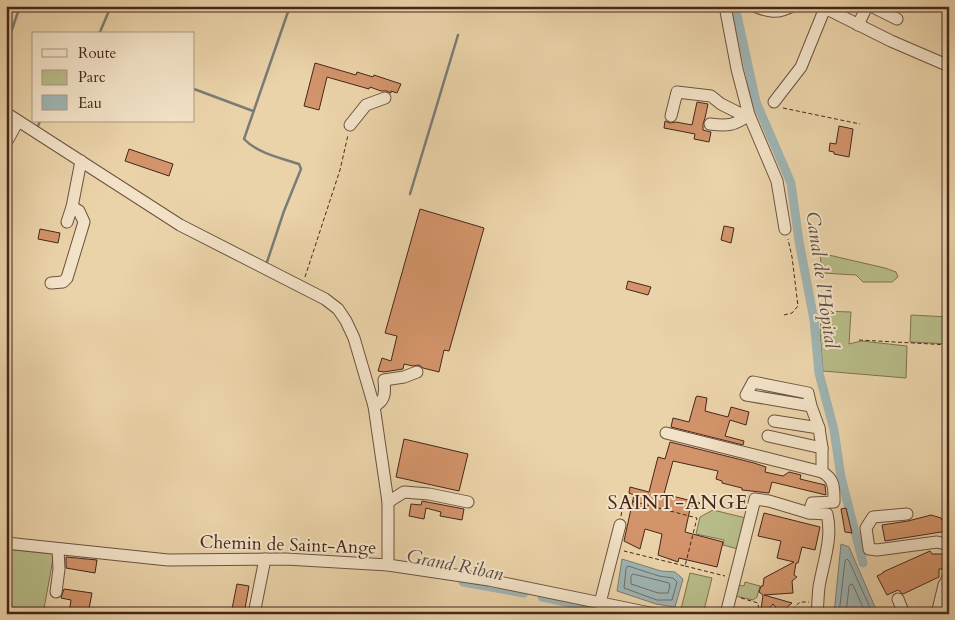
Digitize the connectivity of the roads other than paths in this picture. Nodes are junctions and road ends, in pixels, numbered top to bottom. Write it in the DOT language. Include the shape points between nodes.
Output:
graph roads {
  1 [pos="724,6"];
  2 [pos="754,6"];
  3 [pos="792,6"];
  4 [pos="823,7"];
  5 [pos="873,7"];
  6 [pos="897,19"];
  7 [pos="858,25"];
  8 [pos="949,66"];
  9 [pos="386,98"];
  10 [pos="774,102"];
  11 [pos="6,113"];
  12 [pos="749,115"];
  13 [pos="671,116"];
  14 [pos="18,121"];
  15 [pos="710,124"];
  16 [pos="350,125"];
  17 [pos="6,143"];
  18 [pos="81,161"];
  19 [pos="72,207"];
  20 [pos="67,222"];
  21 [pos="786,229"];
  22 [pos="52,283"];
  23 [pos="417,372"];
  24 [pos="374,406"];
  25 [pos="811,406"];
  26 [pos="774,421"];
  27 [pos="819,428"];
  28 [pos="666,433"];
  29 [pos="768,436"];
  30 [pos="822,448"];
  31 [pos="822,472"];
  32 [pos="388,502"];
  33 [pos="468,502"];
  34 [pos="809,513"];
  35 [pos="907,514"];
  36 [pos="620,525"];
  37 [pos="6,543"];
  38 [pos="949,545"];
  39 [pos="58,550"];
  40 [pos="265,559"];
  41 [pos="388,565"];
  42 [pos="949,576"];
  43 [pos="56,592"];
  44 [pos="898,600"];
  45 [pos="600,603"];
  46 [pos="817,608"];
  47 [pos="254,614"];
  48 [pos="655,614"];
  49 [pos="726,614"];
  50 [pos="904,614"];
  51 [pos="937,614"];
  1 -- 12 [label="street"];
  2 -- 3 [label="street" via="780,12"];
  4 -- 7 [label="street"];
  4 -- 10 [label="street" via="801,67"];
  5 -- 6 [label="street"];
  5 -- 7 [label="street"];
  7 -- 8 [label="street"];
  9 -- 16 [label="street" via="366,105"];
  11 -- 14 [label="street"];
  12 -- 13 [label="street" via="737,112 711,96 677,92"];
  12 -- 15 [label="street" via="728,126"];
  12 -- 21 [label="street" via="776,180"];
  14 -- 17 [label="street"];
  14 -- 18 [label="street"];
  18 -- 19 [label="street"];
  18 -- 24 [label="street" via="180,225 326,299 346,321 360,355"];
  19 -- 20 [label="street"];
  19 -- 22 [label="street" via="79,211 84,222 67,278 63,282"];
  23 -- 24 [label="street" via="384,380 385,396"];
  24 -- 32 [label="street"];
  25 -- 25 [label="street" via="802,404 746,395 753,382 808,393"];
  25 -- 27 [label="street"];
  26 -- 27 [label="street"];
  27 -- 30 [label="street"];
  28 -- 31 [label="street"];
  29 -- 30 [label="street"];
  30 -- 31 [label="street"];
  31 -- 34 [label="street" via="834,484 834,502 812,503"];
  32 -- 33 [label="street" via="404,492"];
  32 -- 41 [label="street"];
  34 -- 46 [label="street" via="827,514 829,523"];
  34 -- 49 [label="street" via="755,499"];
  35 -- 38 [label="street" via="873,518 866,528 869,548 877,550 937,542"];
  36 -- 45 [label="street"];
  37 -- 39 [label="street, Chemin de Saint-Ange"];
  39 -- 40 [label="street, Chemin de Saint-Ange" via="168,560"];
  39 -- 43 [label="street"];
  40 -- 41 [label="street, Chemin de Saint-Ange"];
  40 -- 47 [label="street"];
  41 -- 45 [label="street, Chemin de Saint-Ange" via="490,580"];
  42 -- 51 [label="street"];
  44 -- 50 [label="street"];
  45 -- 48 [label="street, Chemin de Saint-Ange"];
}
